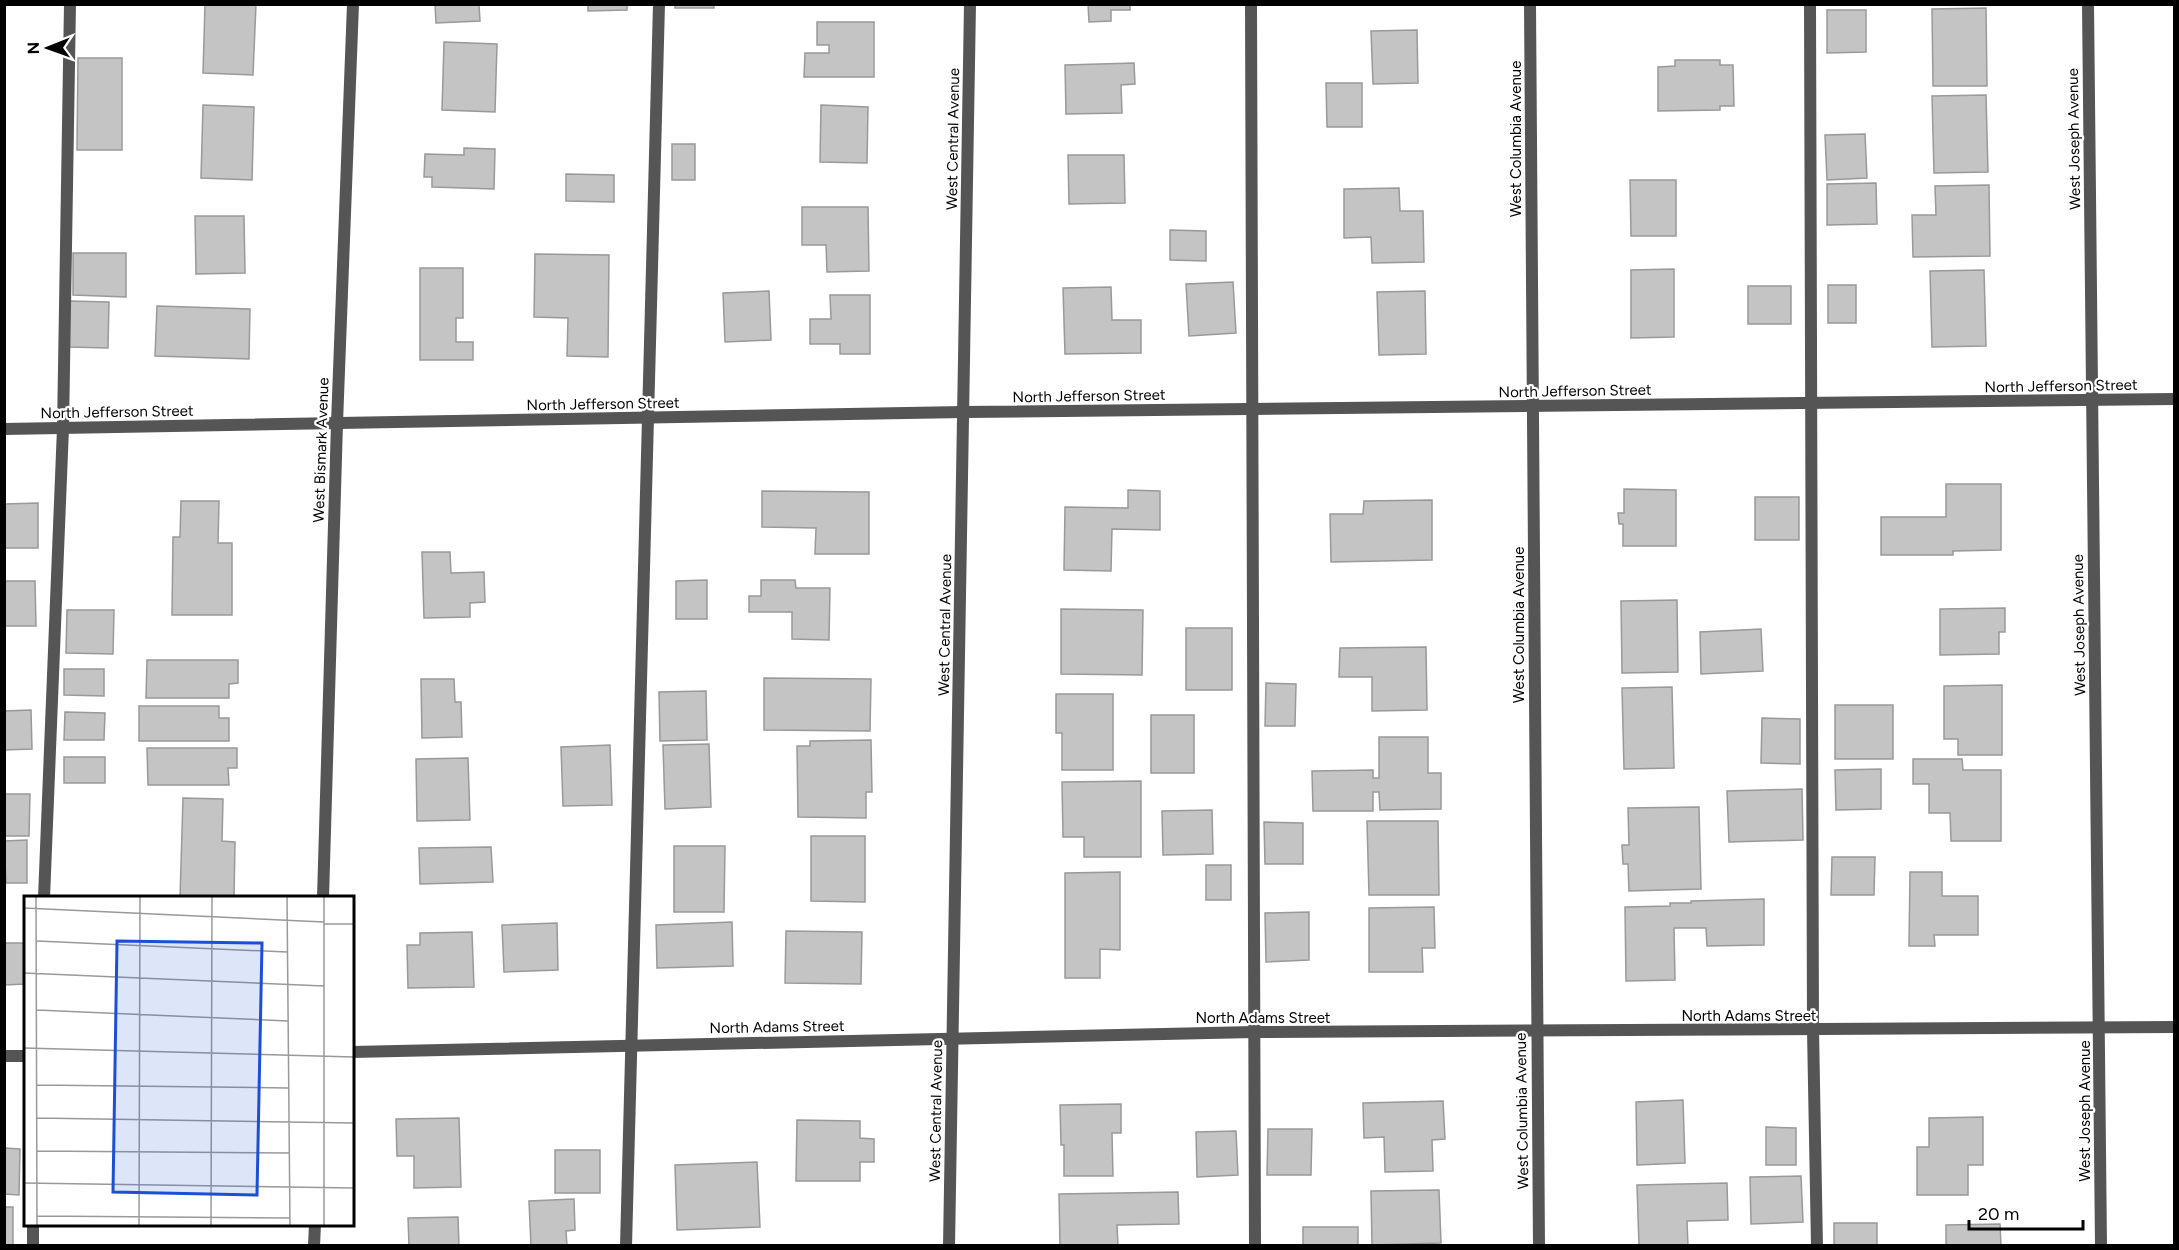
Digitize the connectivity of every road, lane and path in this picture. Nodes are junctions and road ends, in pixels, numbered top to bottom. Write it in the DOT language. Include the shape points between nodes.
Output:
graph roads {
  1 [pos="70,4"];
  2 [pos="353,4"];
  3 [pos="660,4"];
  4 [pos="970,4"];
  5 [pos="1251,4"];
  6 [pos="1530,4"];
  7 [pos="1809,4"];
  8 [pos="2088,4"];
  9 [pos="2175,399"];
  10 [pos="2091,401"];
  11 [pos="1811,404"];
  12 [pos="1532,406"];
  13 [pos="1252,409"];
  14 [pos="964,412"];
  15 [pos="648,418"];
  16 [pos="337,423"];
  17 [pos="63,428"];
  18 [pos="4,429"];
  19 [pos="44,896"];
  20 [pos="323,896"];
  21 [pos="2175,1027"];
  22 [pos="2099,1029"];
  23 [pos="1813,1030"];
  24 [pos="1254,1032"];
  25 [pos="1536,1032"];
  26 [pos="953,1038"];
  27 [pos="631,1045"];
  28 [pos="354,1052"];
  29 [pos="4,1056"];
  30 [pos="24,1056"];
  31 [pos="33,1226"];
  32 [pos="315,1226"];
  33 [pos="33,1245"];
  34 [pos="315,1245"];
  35 [pos="626,1245"];
  36 [pos="949,1245"];
  37 [pos="1255,1245"];
  38 [pos="1539,1245"];
  39 [pos="1817,1245"];
  40 [pos="2101,1245"];
  1 -- 17 [label="street"];
  2 -- 16 [label="street, West Bismark Avenue"];
  3 -- 15 [label="street"];
  4 -- 14 [label="street, West Central Avenue"];
  5 -- 13 [label="street"];
  6 -- 12 [label="street, West Columbia Avenue"];
  7 -- 11 [label="street"];
  8 -- 10 [label="street, West Joseph Avenue"];
  9 -- 10 [label="street, North Jefferson Street"];
  10 -- 11 [label="street, North Jefferson Street"];
  10 -- 22 [label="street, West Joseph Avenue"];
  11 -- 12 [label="street, North Jefferson Street"];
  11 -- 23 [label="street"];
  12 -- 13 [label="street, North Jefferson Street"];
  12 -- 25 [label="street, West Columbia Avenue"];
  13 -- 14 [label="street, North Jefferson Street"];
  13 -- 24 [label="street"];
  14 -- 15 [label="street, North Jefferson Street"];
  14 -- 26 [label="street, West Central Avenue"];
  15 -- 16 [label="street, North Jefferson Street"];
  15 -- 27 [label="street"];
  16 -- 17 [label="street, North Jefferson Street"];
  16 -- 20 [label="street, West Bismark Avenue"];
  17 -- 18 [label="street, North Jefferson Street"];
  17 -- 19 [label="street"];
  21 -- 22 [label="street, North Adams Street"];
  22 -- 23 [label="street, North Adams Street"];
  22 -- 40 [label="street, West Joseph Avenue"];
  23 -- 25 [label="street, North Adams Street"];
  23 -- 39 [label="street"];
  24 -- 25 [label="street, North Adams Street"];
  24 -- 26 [label="street, North Adams Street"];
  24 -- 37 [label="street"];
  25 -- 38 [label="street, West Columbia Avenue"];
  26 -- 27 [label="street, North Adams Street"];
  26 -- 36 [label="street, West Central Avenue"];
  27 -- 28 [label="street, North Adams Street"];
  27 -- 35 [label="street"];
  29 -- 30 [label="street"];
  31 -- 33 [label="street"];
  32 -- 34 [label="street"];
}
